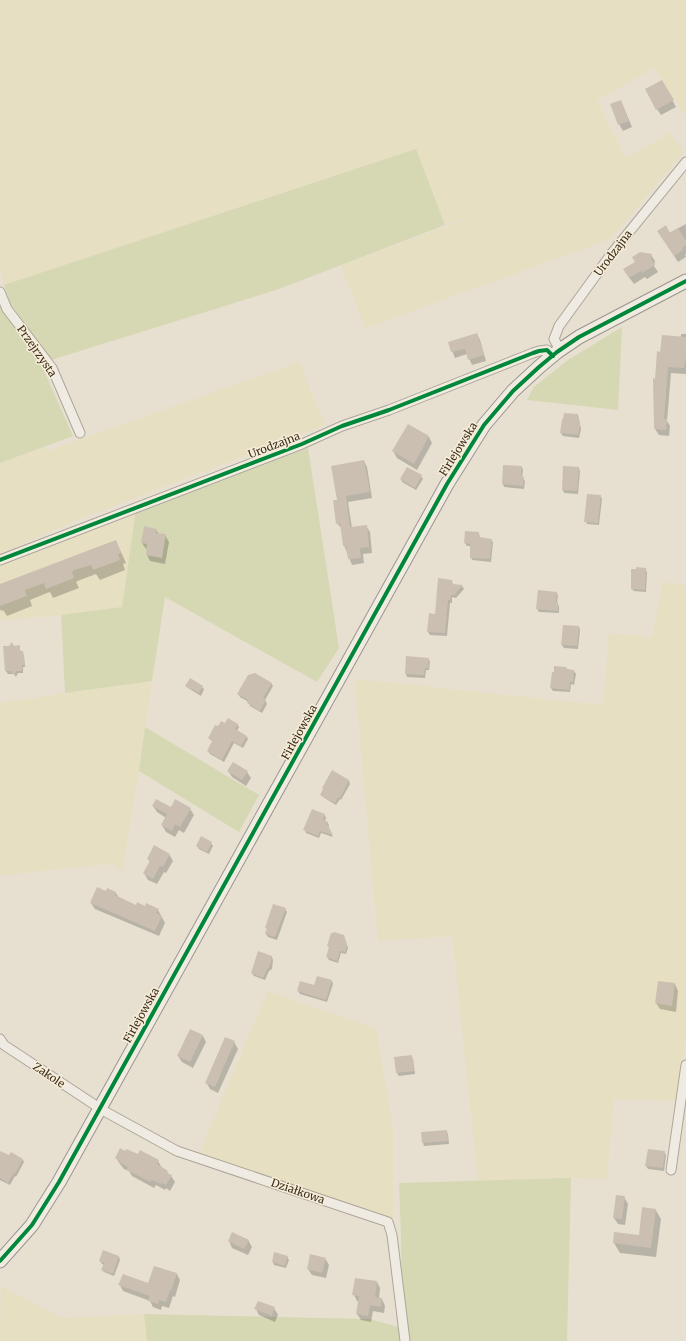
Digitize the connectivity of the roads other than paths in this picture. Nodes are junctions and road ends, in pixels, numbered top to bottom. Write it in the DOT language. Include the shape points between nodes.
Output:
graph roads {
  1 [pos="686,162"];
  2 [pos="686,281"];
  3 [pos="0,292"];
  4 [pos="556,353"];
  5 [pos="80,433"];
  6 [pos="0,560"];
  7 [pos="0,1039"];
  8 [pos="686,1065"];
  9 [pos="100,1108"];
  10 [pos="671,1170"];
  11 [pos="0,1261"];
  12 [pos="405,1341"];
  1 -- 4 [label="street, Urodzajna" via="612,253 559,326 554,339"];
  2 -- 4 [label="street, Firlejowska" via="586,333"];
  3 -- 5 [label="street, Przejrzysta" via="7,309 52,368"];
  4 -- 6 [label="street, Urodzajna" via="547,350 532,353"];
  4 -- 9 [label="street, Firlejowska" via="527,377 503,402 479,431 462,459"];
  7 -- 9 [label="street, Zakole" via="4,1045"];
  8 -- 10 [label="street"];
  9 -- 11 [label="street, Firlejowska" via="42,1210 28,1231"];
  9 -- 12 [label="street, Działkowa" via="177,1150 388,1222"];
}
